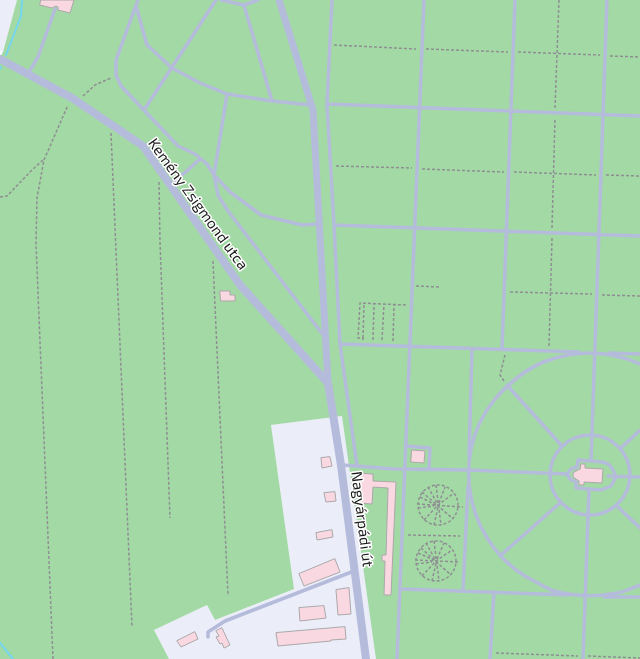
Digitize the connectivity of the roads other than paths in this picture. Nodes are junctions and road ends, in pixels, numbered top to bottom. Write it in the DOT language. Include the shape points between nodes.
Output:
graph roads {
  1 [pos="138,0"];
  2 [pos="216,0"];
  3 [pos="221,0"];
  4 [pos="258,0"];
  5 [pos="280,0"];
  6 [pos="332,0"];
  7 [pos="424,0"];
  8 [pos="515,0"];
  9 [pos="607,0"];
  10 [pos="244,5"];
  11 [pos="136,6"];
  12 [pos="55,9"];
  13 [pos="0,59"];
  14 [pos="172,68"];
  15 [pos="28,74"];
  16 [pos="227,94"];
  17 [pos="272,101"];
  18 [pos="327,104"];
  19 [pos="312,105"];
  20 [pos="419,108"];
  21 [pos="144,110"];
  22 [pos="511,111"];
  23 [pos="603,114"];
  24 [pos="640,116"];
  25 [pos="200,158"];
  26 [pos="214,175"];
  27 [pos="170,186"];
  28 [pos="320,224"];
  29 [pos="334,225"];
  30 [pos="415,228"];
  31 [pos="506,231"];
  32 [pos="600,235"];
  33 [pos="640,236"];
  34 [pos="326,338"];
  35 [pos="340,344"];
  36 [pos="410,346"];
  37 [pos="472,349"];
  38 [pos="502,349"];
  39 [pos="594,352"];
  40 [pos="640,354"];
  41 [pos="640,364"];
  42 [pos="328,383"];
  43 [pos="507,385"];
  44 [pos="640,430"];
  45 [pos="592,434"];
  46 [pos="406,446"];
  47 [pos="562,446"];
  48 [pos="621,448"];
  49 [pos="591,461"];
  50 [pos="341,465"];
  51 [pos="357,466"];
  52 [pos="406,468"];
  53 [pos="430,469"];
  54 [pos="468,470"];
  55 [pos="550,473"];
  56 [pos="567,474"];
  57 [pos="608,476"];
  58 [pos="616,477"];
  59 [pos="630,477"];
  60 [pos="640,477"];
  61 [pos="589,489"];
  62 [pos="561,502"];
  63 [pos="617,506"];
  64 [pos="587,515"];
  65 [pos="640,528"];
  66 [pos="500,556"];
  67 [pos="354,570"];
  68 [pos="640,585"];
  69 [pos="401,589"];
  70 [pos="463,590"];
  71 [pos="494,592"];
  72 [pos="585,596"];
  73 [pos="640,597"];
  74 [pos="208,637"];
  75 [pos="583,658"];
  76 [pos="366,659"];
  77 [pos="397,659"];
  78 [pos="490,659"];
  1 -- 11 [label="lane"];
  2 -- 14 [label="lane"];
  3 -- 10 [label="lane"];
  4 -- 10 [label="lane"];
  5 -- 19 [label="street"];
  6 -- 18 [label="lane"];
  7 -- 20 [label="lane"];
  8 -- 22 [label="lane"];
  9 -- 23 [label="lane"];
  10 -- 17 [label="lane"];
  11 -- 14 [label="lane" via="147,45"];
  11 -- 21 [label="lane" via="116,60 116,75 121,86"];
  12 -- 15 [label="lane" via="38,56"];
  13 -- 15 [label="street, Kemény Zsigmond utca"];
  14 -- 16 [label="lane"];
  14 -- 21 [label="lane"];
  15 -- 27 [label="street, Kemény Zsigmond utca" via="74,100 143,146"];
  16 -- 17 [label="lane"];
  16 -- 26 [label="lane"];
  17 -- 19 [label="lane"];
  18 -- 20 [label="lane"];
  18 -- 29 [label="lane"];
  19 -- 28 [label="street"];
  20 -- 22 [label="lane"];
  20 -- 30 [label="lane"];
  21 -- 25 [label="lane" via="178,146"];
  22 -- 23 [label="lane"];
  22 -- 31 [label="lane"];
  23 -- 24 [label="lane"];
  23 -- 32 [label="lane"];
  25 -- 26 [label="lane"];
  25 -- 27 [label="lane"];
  26 -- 28 [label="lane" via="230,192 261,215 302,225"];
  26 -- 34 [label="lane" via="218,195 228,211"];
  27 -- 42 [label="street, Kemény Zsigmond utca" via="240,285"];
  28 -- 34 [label="street"];
  29 -- 30 [label="lane"];
  29 -- 35 [label="lane"];
  30 -- 31 [label="lane"];
  30 -- 36 [label="lane"];
  31 -- 32 [label="lane"];
  31 -- 38 [label="lane"];
  32 -- 33 [label="lane"];
  32 -- 39 [label="lane"];
  34 -- 42 [label="street"];
  35 -- 36 [label="lane"];
  35 -- 51 [label="lane"];
  36 -- 37 [label="lane"];
  36 -- 46 [label="lane"];
  37 -- 38 [label="lane"];
  37 -- 54 [label="lane"];
  38 -- 39 [label="lane"];
  39 -- 40 [label="lane"];
  39 -- 41 [label="lane" via="626,357"];
  39 -- 43 [label="lane" via="562,355 533,366"];
  39 -- 45 [label="lane"];
  42 -- 50 [label="street, Nagyárpádi út"];
  43 -- 47 [label="lane"];
  43 -- 54 [label="lane" via="486,410 473,438"];
  44 -- 48 [label="lane"];
  45 -- 47 [label="lane" via="576,437"];
  45 -- 48 [label="lane" via="608,438"];
  45 -- 49 [label="lane"];
  46 -- 52 [label="lane"];
  46 -- 53 [label="lane" via="430,448"];
  47 -- 55 [label="lane" via="553,458"];
  48 -- 59 [label="lane" via="628,460"];
  49 -- 56 [label="lane" via="578,460 576,467"];
  49 -- 58 [label="lane" via="607,462 613,468"];
  50 -- 51 [label="lane"];
  50 -- 67 [label="street, Nagyárpádi út"];
  51 -- 52 [label="lane"];
  52 -- 53 [label="lane"];
  52 -- 69 [label="lane"];
  53 -- 54 [label="lane"];
  54 -- 55 [label="lane"];
  54 -- 66 [label="lane" via="471,501 482,530"];
  54 -- 70 [label="lane"];
  55 -- 56 [label="lane"];
  55 -- 62 [label="lane" via="552,489"];
  56 -- 61 [label="lane" via="576,482 576,488"];
  57 -- 58 [label="lane"];
  58 -- 59 [label="lane"];
  58 -- 61 [label="lane" via="611,486 601,490"];
  59 -- 60 [label="lane"];
  59 -- 63 [label="lane" via="628,492"];
  61 -- 64 [label="lane"];
  62 -- 64 [label="lane" via="573,511"];
  62 -- 66 [label="lane"];
  63 -- 64 [label="lane" via="603,514"];
  63 -- 65 [label="lane"];
  64 -- 72 [label="lane"];
  66 -- 72 [label="lane" via="524,577 554,590"];
  67 -- 74 [label="lane" via="225,621 208,632"];
  67 -- 76 [label="street, Nagyárpádi út"];
  68 -- 72 [label="lane" via="618,593"];
  69 -- 70 [label="lane"];
  69 -- 77 [label="lane"];
  70 -- 71 [label="lane"];
  71 -- 72 [label="lane"];
  71 -- 78 [label="lane"];
  72 -- 73 [label="lane"];
  72 -- 75 [label="lane"];
}
